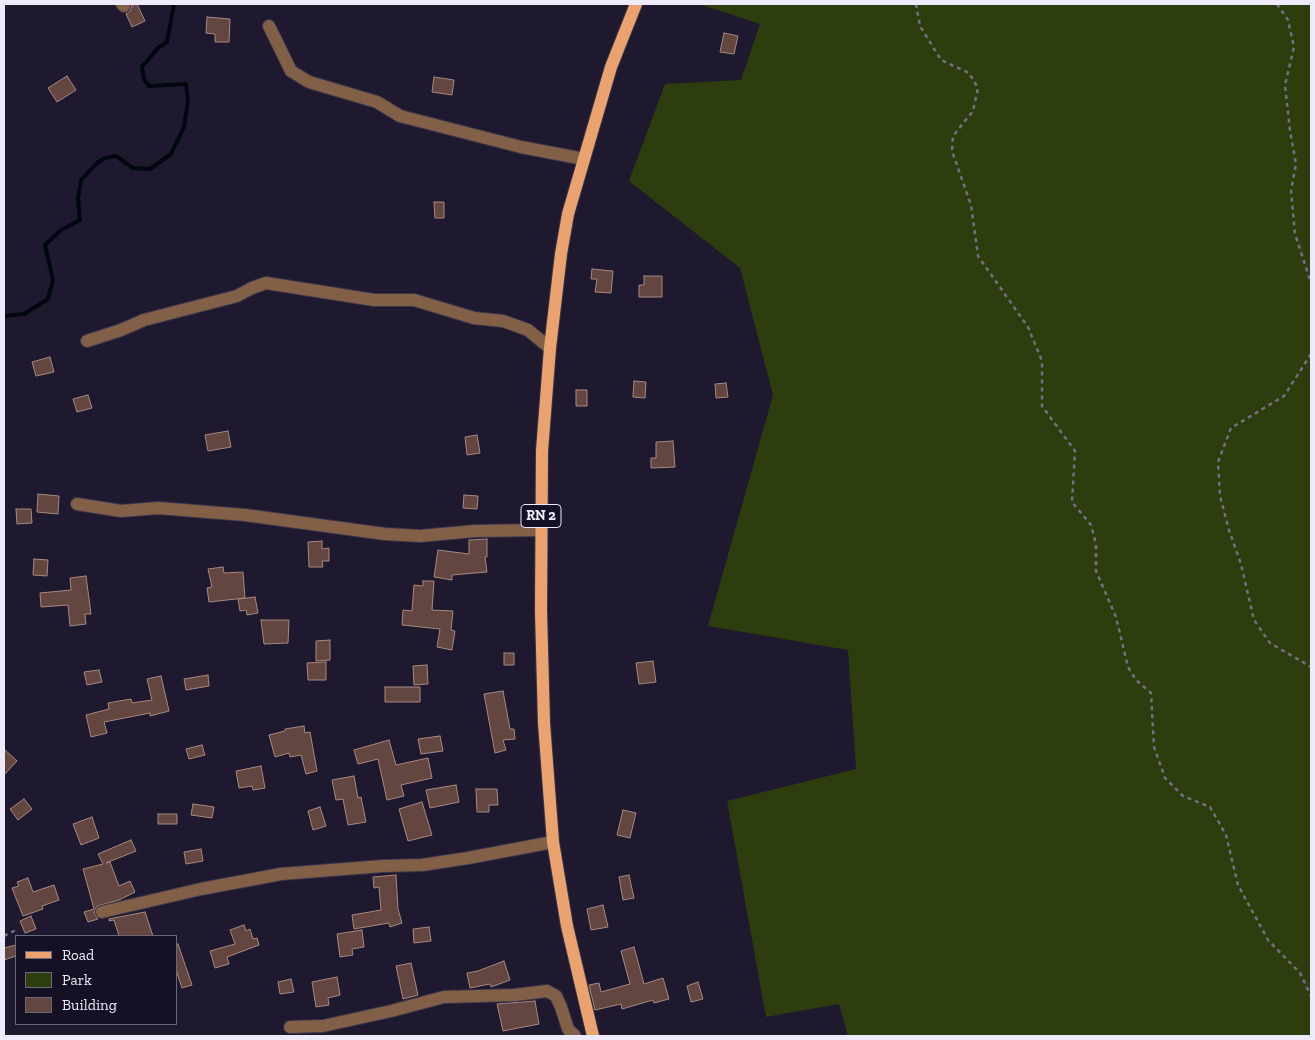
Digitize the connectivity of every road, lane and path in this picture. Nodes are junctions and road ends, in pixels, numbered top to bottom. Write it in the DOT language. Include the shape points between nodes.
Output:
graph roads {
  1 [pos="636,4"];
  2 [pos="916,4"];
  3 [pos="1277,4"];
  4 [pos="269,26"];
  5 [pos="584,159"];
  6 [pos="1311,283"];
  7 [pos="87,340"];
  8 [pos="550,348"];
  9 [pos="1311,354"];
  10 [pos="77,504"];
  11 [pos="541,530"];
  12 [pos="1311,666"];
  13 [pos="553,842"];
  14 [pos="102,912"];
  15 [pos="16,935"];
  16 [pos="4,936"];
  17 [pos="1311,996"];
  18 [pos="290,1027"];
  19 [pos="575,1036"];
  20 [pos="593,1036"];
  1 -- 5 [label="main road, RN 2" via="612,67"];
  2 -- 17 [label="path" via="920,26 941,60 970,73 978,88 974,111 953,136 952,151 971,204 978,256 1028,327 1042,361 1042,406 1075,452 1072,502 1091,525 1096,544 1096,571 1116,616 1128,667 1151,694 1154,747 1165,778 1184,796 1210,807 1226,835 1238,885 1268,940 1300,972"];
  3 -- 6 [label="path" via="1288,20 1294,47 1285,85 1296,164 1291,191 1295,234"];
  4 -- 5 [label="street" via="291,71 309,82 377,102 400,116 521,147"];
  5 -- 8 [label="main road, RN 2" via="568,214"];
  7 -- 8 [label="street" via="144,320 237,296 266,284 374,300 414,300 474,318 520,327"];
  8 -- 11 [label="main road, RN 2" via="542,451"];
  9 -- 12 [label="path" via="1284,396 1231,428 1218,462 1220,496 1242,564 1254,620 1270,643"];
  10 -- 11 [label="street" via="121,511 158,508 245,515 420,536"];
  11 -- 13 [label="main road, RN 2" via="544,723"];
  13 -- 14 [label="street" via="422,865 281,874"];
  13 -- 20 [label="main road, RN 2" via="567,926"];
  15 -- 16 [label="path" via="14,931"];
  18 -- 19 [label="street" via="323,1026 444,996 515,995 547,990 556,996 568,1029"];
}
